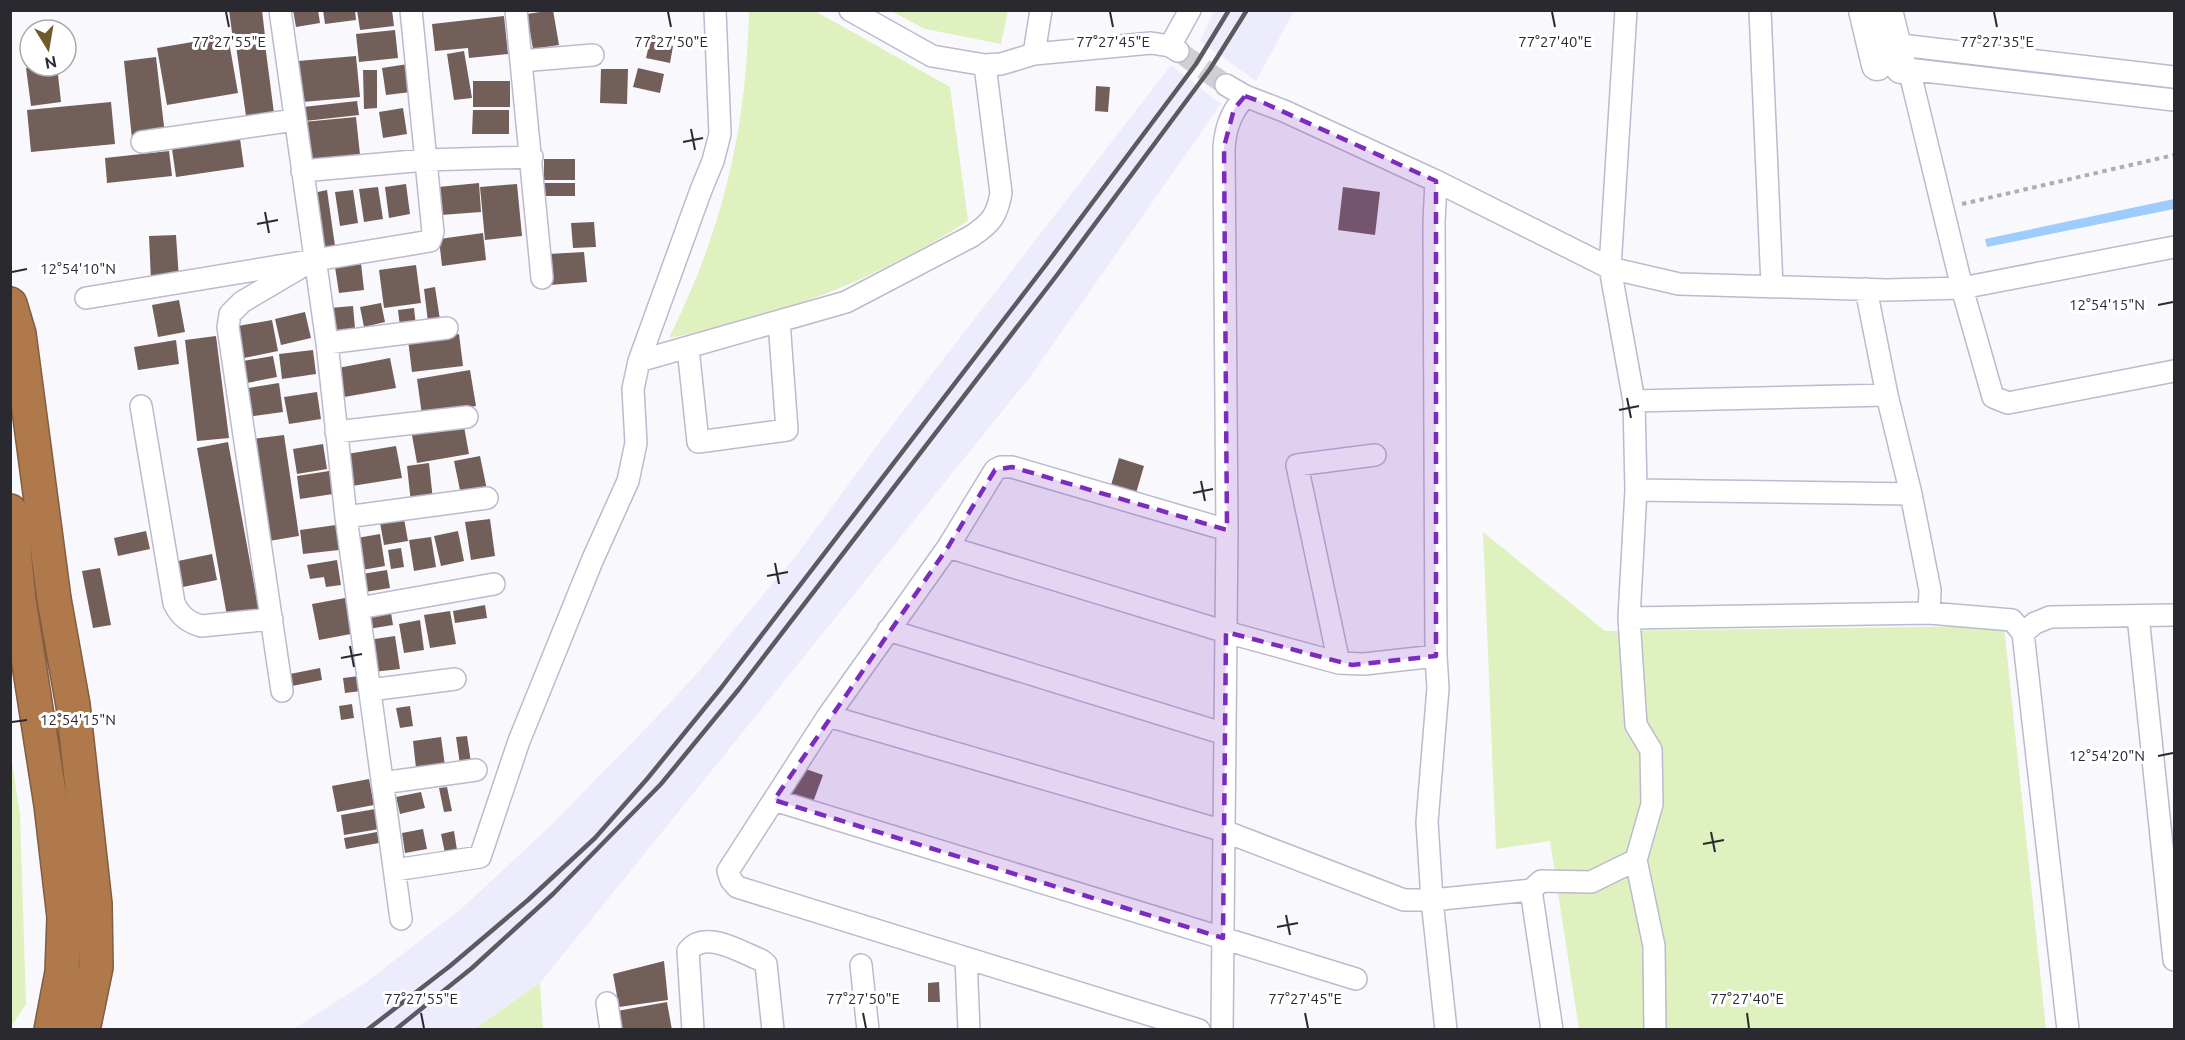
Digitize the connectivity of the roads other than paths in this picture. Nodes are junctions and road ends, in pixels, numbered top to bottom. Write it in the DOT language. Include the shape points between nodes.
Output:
graph roads {
  1 [pos="280,10"];
  2 [pos="411,10"];
  3 [pos="516,10"];
  4 [pos="715,10"];
  5 [pos="850,10"];
  6 [pos="1041,10"];
  7 [pos="1190,10"];
  8 [pos="1626,10"];
  9 [pos="1760,10"];
  10 [pos="1864,10"];
  11 [pos="1887,10"];
  12 [pos="1034,54"];
  13 [pos="593,55"];
  14 [pos="1891,57"];
  15 [pos="522,61"];
  16 [pos="986,65"];
  17 [pos="2175,77"];
  18 [pos="1226,86"];
  19 [pos="1245,96"];
  20 [pos="2175,100"];
  21 [pos="295,120"];
  22 [pos="141,142"];
  23 [pos="532,157"];
  24 [pos="425,160"];
  25 [pos="302,171"];
  26 [pos="1436,181"];
  27 [pos="2175,247"];
  28 [pos="314,260"];
  29 [pos="1610,268"];
  30 [pos="542,278"];
  31 [pos="1772,286"];
  32 [pos="1962,288"];
  33 [pos="1866,289"];
  34 [pos="86,298"];
  35 [pos="10,304"];
  36 [pos="779,321"];
  37 [pos="447,328"];
  38 [pos="327,344"];
  39 [pos="687,348"];
  40 [pos="639,361"];
  41 [pos="2175,371"];
  42 [pos="1887,395"];
  43 [pos="1634,400"];
  44 [pos="141,406"];
  45 [pos="467,417"];
  46 [pos="336,432"];
  47 [pos="1375,455"];
  48 [pos="1636,490"];
  49 [pos="1911,494"];
  50 [pos="487,498"];
  51 [pos="10,512"];
  52 [pos="346,517"];
  53 [pos="1227,530"];
  54 [pos="948,548"];
  55 [pos="494,585"];
  56 [pos="359,608"];
  57 [pos="1929,613"];
  58 [pos="2175,615"];
  59 [pos="2138,616"];
  60 [pos="1629,618"];
  61 [pos="272,619"];
  62 [pos="888,630"];
  63 [pos="1226,632"];
  64 [pos="2023,633"];
  65 [pos="1436,656"];
  66 [pos="1339,663"];
  67 [pos="455,679"];
  68 [pos="370,690"];
  69 [pos="282,691"];
  70 [pos="828,716"];
  71 [pos="1225,734"];
  72 [pos="476,770"];
  73 [pos="382,783"];
  74 [pos="774,800"];
  75 [pos="1224,831"];
  76 [pos="1636,860"];
  77 [pos="394,870"];
  78 [pos="1531,890"];
  79 [pos="1432,900"];
  80 [pos="401,919"];
  81 [pos="1223,938"];
  82 [pos="966,958"];
  83 [pos="2175,960"];
  84 [pos="861,964"];
  85 [pos="1356,979"];
  86 [pos="607,1003"];
  87 [pos="51,1029"];
  88 [pos="83,1029"];
  89 [pos="611,1029"];
  90 [pos="693,1029"];
  91 [pos="773,1029"];
  92 [pos="868,1029"];
  93 [pos="969,1029"];
  94 [pos="1199,1029"];
  95 [pos="1222,1029"];
  96 [pos="1446,1029"];
  97 [pos="1552,1029"];
  98 [pos="1655,1029"];
  99 [pos="2068,1029"];
  1 -- 21 [label="street"];
  2 -- 24 [label="street"];
  3 -- 15 [label="street"];
  4 -- 40 [label="street" via="720,134"];
  5 -- 16 [label="street" via="932,56"];
  6 -- 12 [label="street"];
  7 -- 12 [label="street" via="1174,49 1150,43"];
  8 -- 29 [label="street"];
  9 -- 31 [label="street"];
  10 -- 14 [label="street"];
  11 -- 14 [label="street"];
  12 -- 16 [label="street"];
  13 -- 15 [label="street"];
  14 -- 17 [label="street"];
  14 -- 20 [label="street"];
  14 -- 32 [label="street" via="1942,208"];
  15 -- 23 [label="street"];
  16 -- 36 [label="street" via="1001,193 999,209 989,224 846,302"];
  18 -- 19 [label="street"];
  19 -- 26 [label="street"];
  19 -- 53 [label="street" via="1230,117 1224,147"];
  21 -- 22 [label="street"];
  21 -- 25 [label="street"];
  23 -- 24 [label="street"];
  23 -- 30 [label="street"];
  24 -- 25 [label="street"];
  24 -- 28 [label="street" via="433,232 430,241"];
  25 -- 28 [label="street"];
  26 -- 29 [label="street"];
  26 -- 65 [label="street"];
  27 -- 32 [label="street"];
  28 -- 34 [label="street"];
  28 -- 38 [label="street"];
  28 -- 61 [label="street" via="242,302 228,320"];
  29 -- 31 [label="street" via="1679,284"];
  29 -- 43 [label="street"];
  31 -- 33 [label="street"];
  32 -- 33 [label="street"];
  32 -- 41 [label="street" via="1993,397 2008,403"];
  33 -- 42 [label="street"];
  35 -- 88 [label="highway" via="19,334 54,599 73,705 95,904 96,967"];
  36 -- 39 [label="street"];
  36 -- 39 [label="street" via="787,430 698,442"];
  37 -- 38 [label="street"];
  38 -- 46 [label="street"];
  39 -- 40 [label="street"];
  40 -- 77 [label="street" via="633,389 636,443 628,481 519,741 480,857"];
  42 -- 43 [label="street"];
  42 -- 49 [label="street"];
  43 -- 48 [label="street"];
  44 -- 61 [label="street" via="174,603 179,612 201,627"];
  45 -- 46 [label="street"];
  46 -- 52 [label="street"];
  47 -- 66 [label="street" via="1297,465"];
  48 -- 49 [label="street"];
  48 -- 60 [label="street"];
  49 -- 57 [label="street" via="1930,590"];
  50 -- 52 [label="street"];
  51 -- 87 [label="highway" via="64,917 62,972"];
  52 -- 56 [label="street"];
  53 -- 54 [label="street" via="1001,467 995,470"];
  53 -- 63 [label="street"];
  54 -- 62 [label="street"];
  54 -- 63 [label="street"];
  55 -- 56 [label="street"];
  56 -- 68 [label="street"];
  57 -- 60 [label="street"];
  57 -- 64 [label="street" via="2012,620"];
  58 -- 59 [label="street"];
  59 -- 64 [label="street" via="2050,617"];
  59 -- 83 [label="street"];
  60 -- 76 [label="street" via="1636,725 1651,750 1653,804"];
  61 -- 69 [label="street"];
  62 -- 70 [label="street"];
  62 -- 71 [label="street"];
  63 -- 66 [label="street"];
  63 -- 71 [label="street"];
  64 -- 99 [label="street"];
  65 -- 66 [label="street"];
  65 -- 79 [label="street" via="1438,687 1426,822"];
  67 -- 68 [label="street"];
  68 -- 73 [label="street"];
  70 -- 74 [label="street"];
  70 -- 75 [label="street"];
  71 -- 75 [label="street"];
  72 -- 73 [label="street"];
  73 -- 77 [label="street"];
  74 -- 81 [label="street"];
  74 -- 82 [label="street" via="729,867 737,887"];
  75 -- 79 [label="street" via="1404,900"];
  75 -- 81 [label="street"];
  76 -- 78 [label="street" via="1591,882 1541,881"];
  76 -- 98 [label="street" via="1654,946"];
  77 -- 80 [label="street"];
  78 -- 79 [label="street"];
  78 -- 97 [label="street"];
  79 -- 96 [label="street"];
  81 -- 85 [label="street"];
  81 -- 95 [label="street"];
  82 -- 93 [label="street"];
  82 -- 94 [label="street"];
  84 -- 92 [label="street"];
  86 -- 89 [label="street"];
  90 -- 91 [label="street" via="688,951 692,945 714,941 766,964"];
}
